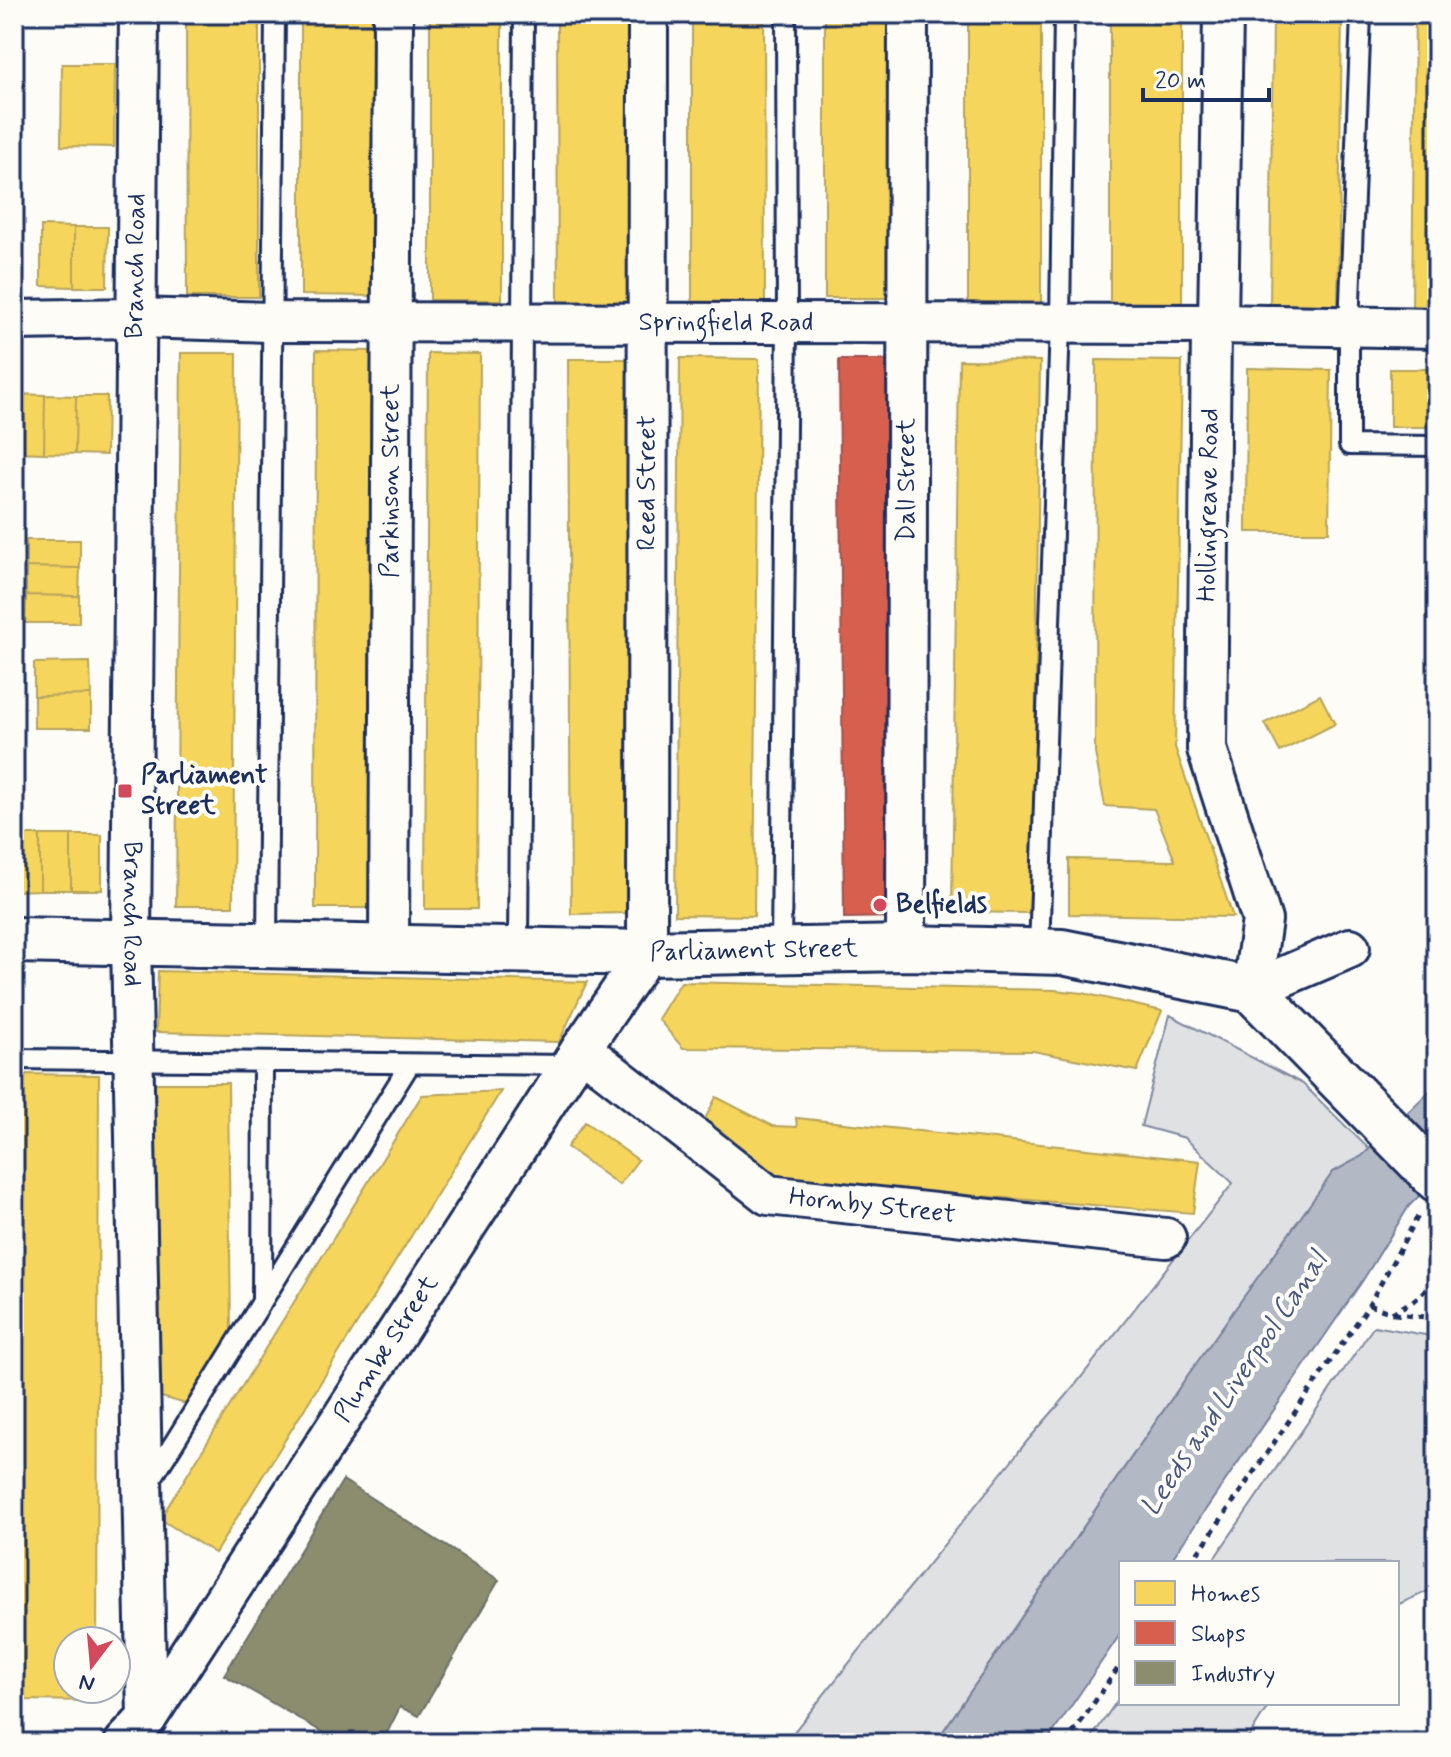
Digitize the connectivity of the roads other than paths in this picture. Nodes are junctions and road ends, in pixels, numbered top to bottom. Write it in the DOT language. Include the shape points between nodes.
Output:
graph roads {
  1 [pos="139,14"];
  2 [pos="275,14"];
  3 [pos="393,14"];
  4 [pos="524,14"];
  5 [pos="648,14"];
  6 [pos="786,14"];
  7 [pos="908,14"];
  8 [pos="1064,14"];
  9 [pos="1223,14"];
  10 [pos="1361,14"];
  11 [pos="136,318"];
  12 [pos="14,320"];
  13 [pos="270,322"];
  14 [pos="390,322"];
  15 [pos="523,322"];
  16 [pos="647,323"];
  17 [pos="787,323"];
  18 [pos="906,324"];
  19 [pos="1060,324"];
  20 [pos="1218,324"];
  21 [pos="1349,327"];
  22 [pos="1437,328"];
  23 [pos="1437,446"];
  24 [pos="14,940"];
  25 [pos="131,942"];
  26 [pos="267,945"];
  27 [pos="389,947"];
  28 [pos="906,948"];
  29 [pos="1350,948"];
  30 [pos="518,950"];
  31 [pos="781,950"];
  32 [pos="1039,951"];
  33 [pos="647,953"];
  34 [pos="1252,990"];
  35 [pos="576,1057"];
  36 [pos="14,1059"];
  37 [pos="133,1060"];
  38 [pos="263,1062"];
  39 [pos="410,1064"];
  40 [pos="1429,1195"];
  41 [pos="1166,1238"];
  42 [pos="262,1301"];
  43 [pos="142,1494"];
  44 [pos="135,1730"];
  1 -- 11 [label="street, Branch Road"];
  2 -- 13 [label="lane"];
  3 -- 14 [label="street, Parkinson Street"];
  4 -- 15 [label="lane"];
  5 -- 16 [label="street, Reed Street"];
  6 -- 17 [label="lane"];
  7 -- 18 [label="street, Dall Street"];
  8 -- 19 [label="lane"];
  9 -- 20 [label="street, Hollingreave Road"];
  10 -- 21 [label="lane"];
  11 -- 12 [label="street, Springfield Road"];
  11 -- 13 [label="street, Springfield Road"];
  11 -- 25 [label="street, Branch Road"];
  13 -- 14 [label="street, Springfield Road"];
  13 -- 26 [label="lane"];
  14 -- 15 [label="street, Springfield Road"];
  14 -- 27 [label="street, Parkinson Street"];
  15 -- 16 [label="street, Springfield Road"];
  15 -- 30 [label="lane"];
  16 -- 17 [label="street, Springfield Road"];
  16 -- 33 [label="street, Reed Street"];
  17 -- 18 [label="street, Springfield Road"];
  17 -- 31 [label="lane"];
  18 -- 19 [label="street, Springfield Road"];
  18 -- 28 [label="street, Dall Street"];
  19 -- 20 [label="street, Springfield Road"];
  19 -- 32 [label="lane"];
  20 -- 21 [label="street, Springfield Road"];
  20 -- 34 [label="street, Hollingreave Road" via="1211,328 1207,749 1262,920"];
  21 -- 22 [label="street, Springfield Road"];
  21 -- 23 [label="lane" via="1349,445"];
  24 -- 25 [label="street, Parliament Street"];
  25 -- 26 [label="street, Parliament Street"];
  25 -- 37 [label="street, Branch Road"];
  26 -- 27 [label="street, Parliament Street"];
  27 -- 30 [label="street, Parliament Street"];
  28 -- 31 [label="street, Parliament Street"];
  28 -- 32 [label="street, Parliament Street"];
  29 -- 34 [label="street"];
  30 -- 33 [label="street, Parliament Street"];
  31 -- 33 [label="street, Parliament Street"];
  32 -- 34 [label="street, Parliament Street"];
  33 -- 35 [label="street, Plumbe Street"];
  34 -- 40 [label="street" via="1333,1072"];
  35 -- 39 [label="lane"];
  35 -- 41 [label="street, Hornby Street" via="768,1195"];
  35 -- 44 [label="street, Plumbe Street"];
  36 -- 37 [label="lane"];
  37 -- 38 [label="lane"];
  37 -- 43 [label="street, Branch Road"];
  38 -- 39 [label="lane"];
  38 -- 42 [label="lane"];
  39 -- 42 [label="lane"];
  42 -- 43 [label="lane"];
  43 -- 44 [label="street, Branch Road"];
}
